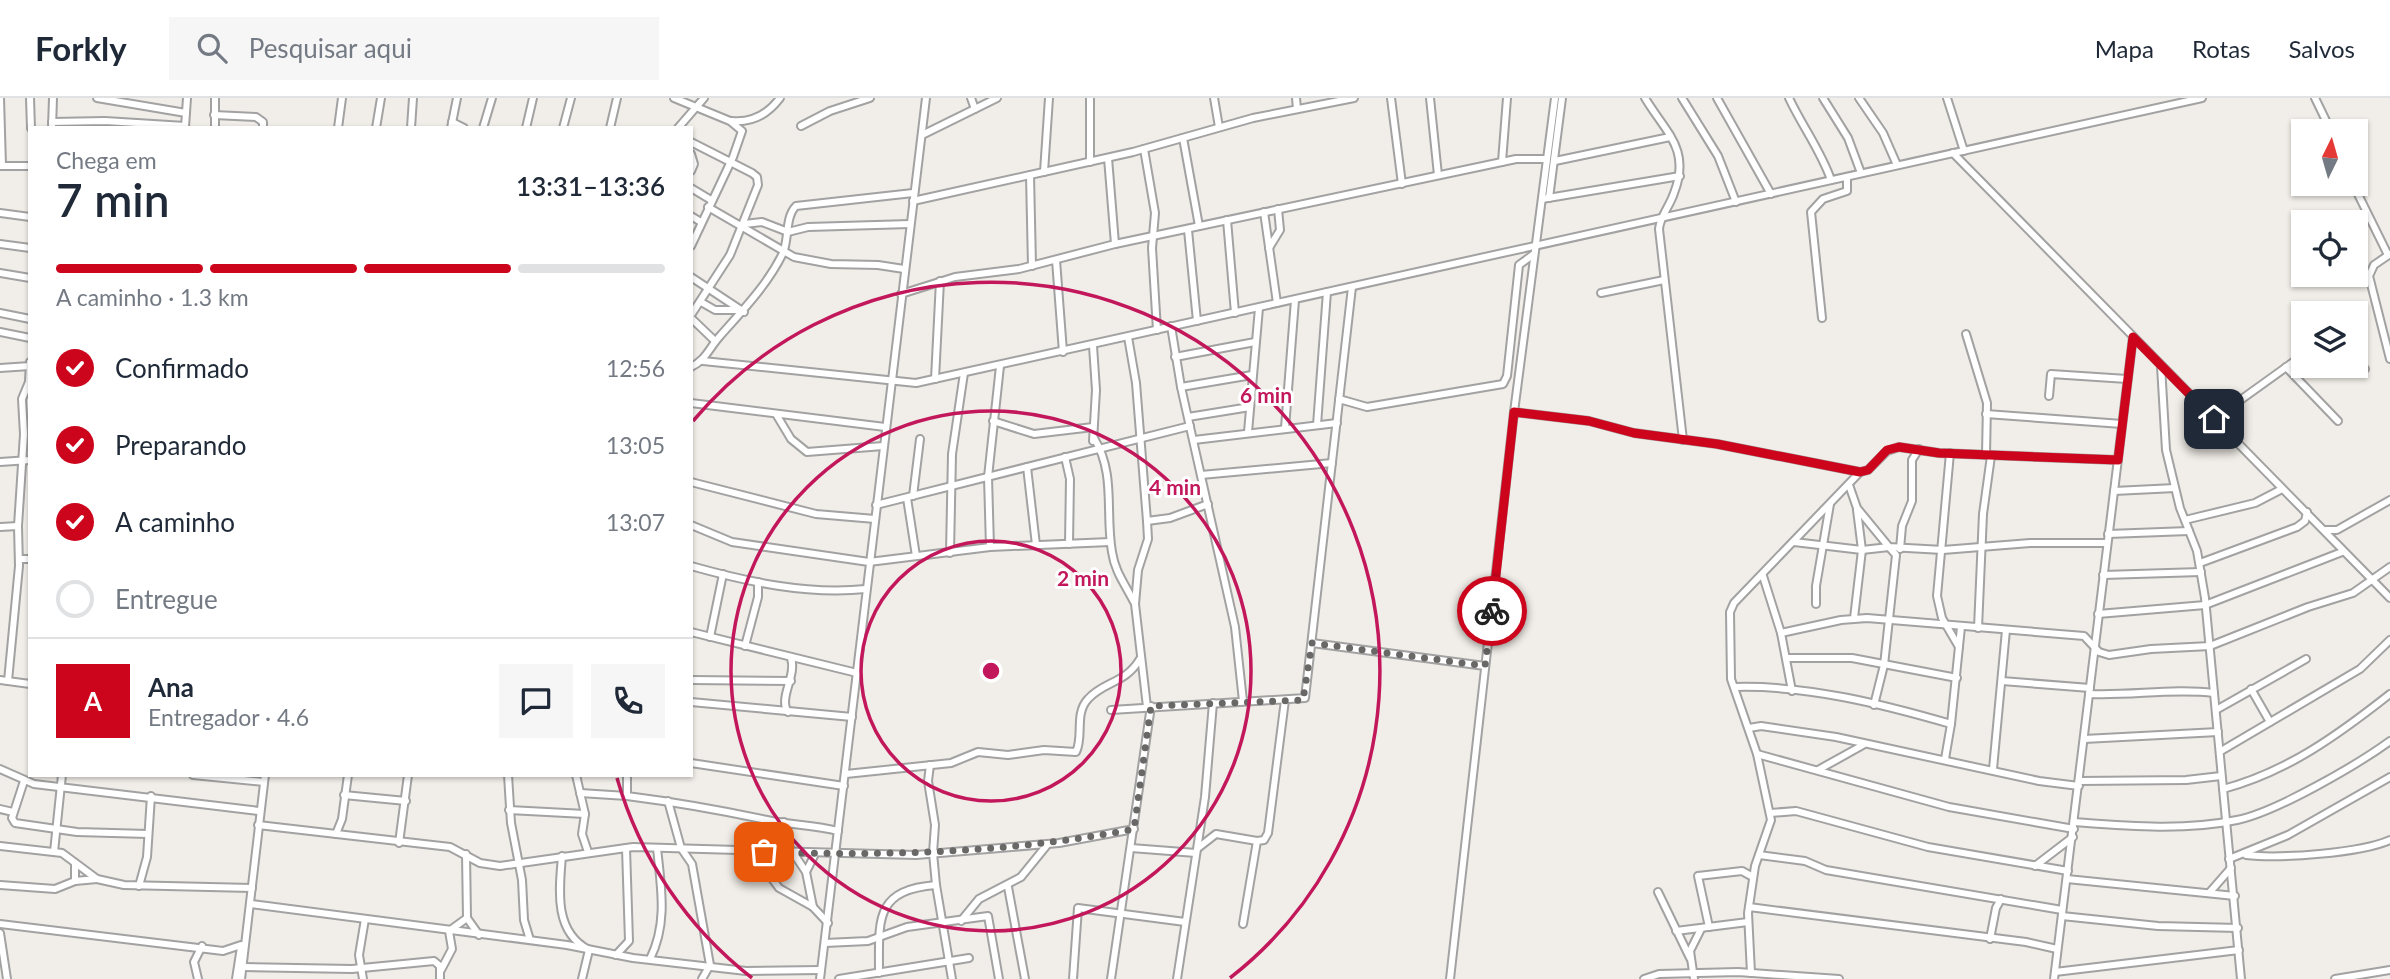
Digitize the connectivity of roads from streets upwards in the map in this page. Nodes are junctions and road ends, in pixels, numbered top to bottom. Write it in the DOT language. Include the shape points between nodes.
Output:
graph roads {
  1 [pos="0,98"];
  2 [pos="30,98"];
  3 [pos="53,98"];
  4 [pos="96,98"];
  5 [pos="187,98"];
  6 [pos="215,98"];
  7 [pos="342,98"];
  8 [pos="381,98"];
  9 [pos="413,98"];
  10 [pos="457,98"];
  11 [pos="492,98"];
  12 [pos="533,98"];
  13 [pos="571,98"];
  14 [pos="617,98"];
  15 [pos="674,98"];
  16 [pos="704,98"];
  17 [pos="780,98"];
  18 [pos="870,98"];
  19 [pos="926,98"];
  20 [pos="971,98"];
  21 [pos="997,98"];
  22 [pos="1049,98"];
  23 [pos="1090,98"];
  24 [pos="1214,98"];
  25 [pos="1296,98"];
  26 [pos="1354,98"];
  27 [pos="1391,98"];
  28 [pos="1430,98"];
  29 [pos="1507,98"];
  30 [pos="1555,98"];
  31 [pos="1562,98"];
  32 [pos="1645,98"];
  33 [pos="1682,98"];
  34 [pos="1717,98"];
  35 [pos="1789,98"];
  36 [pos="1823,98"];
  37 [pos="1859,98"];
  38 [pos="1947,98"];
  39 [pos="2162,98"];
  40 [pos="2202,98"];
  41 [pos="2315,98"];
  42 [pos="1338,100"];
  43 [pos="695,106"];
  44 [pos="2161,107"];
  45 [pos="975,109"];
  46 [pos="1297,109"];
  47 [pos="186,113"];
  48 [pos="214,115"];
  49 [pos="2325,119"];
  50 [pos="730,121"];
  51 [pos="52,125"];
  52 [pos="451,125"];
  53 [pos="31,126"];
  54 [pos="142,126"];
  55 [pos="185,126"];
  56 [pos="215,126"];
  57 [pos="262,126"];
  58 [pos="338,126"];
  59 [pos="376,126"];
  60 [pos="411,126"];
  61 [pos="484,126"];
  62 [pos="526,126"];
  63 [pos="564,126"];
  64 [pos="610,126"];
  65 [pos="680,126"];
  66 [pos="801,126"];
  67 [pos="1219,127"];
  68 [pos="922,135"];
  69 [pos="1670,137"];
  70 [pos="1183,138"];
  71 [pos="693,143"];
  72 [pos="1144,149"];
  73 [pos="1964,151"];
  74 [pos="1953,153"];
  75 [pos="1108,158"];
  76 [pos="1551,160"];
  77 [pos="731,162"];
  78 [pos="1090,162"];
  79 [pos="1502,162"];
  80 [pos="1897,165"];
  81 [pos="1,166"];
  82 [pos="28,166"];
  83 [pos="1044,172"];
  84 [pos="1861,173"];
  85 [pos="1030,175"];
  86 [pos="1438,175"];
  87 [pos="1679,176"];
  88 [pos="1847,177"];
  89 [pos="1831,180"];
  90 [pos="1402,184"];
  91 [pos="693,189"];
  92 [pos="1770,194"];
  93 [pos="2359,196"];
  94 [pos="913,197"];
  95 [pos="1546,198"];
  96 [pos="712,200"];
  97 [pos="1736,202"];
  98 [pos="708,207"];
  99 [pos="751,207"];
  100 [pos="1278,209"];
  101 [pos="1264,212"];
  102 [pos="0,213"];
  103 [pos="28,217"];
  104 [pos="693,217"];
  105 [pos="1660,219"];
  106 [pos="1227,220"];
  107 [pos="701,222"];
  108 [pos="762,222"];
  109 [pos="910,224"];
  110 [pos="744,225"];
  111 [pos="1199,226"];
  112 [pos="1188,230"];
  113 [pos="788,232"];
  114 [pos="1155,236"];
  115 [pos="693,241"];
  116 [pos="0,244"];
  117 [pos="1115,244"];
  118 [pos="28,248"];
  119 [pos="1269,248"];
  120 [pos="1535,250"];
  121 [pos="784,251"];
  122 [pos="2389,254"];
  123 [pos="1056,260"];
  124 [pos="1032,266"];
  125 [pos="904,269"];
  126 [pos="0,273"];
  127 [pos="28,278"];
  128 [pos="693,278"];
  129 [pos="903,278"];
  130 [pos="940,281"];
  131 [pos="1664,281"];
  132 [pos="919,286"];
  133 [pos="1352,287"];
  134 [pos="711,289"];
  135 [pos="1327,292"];
  136 [pos="1601,293"];
  137 [pos="901,294"];
  138 [pos="1295,300"];
  139 [pos="701,302"];
  140 [pos="1277,303"];
  141 [pos="1259,308"];
  142 [pos="742,311"];
  143 [pos="0,313"];
  144 [pos="1235,313"];
  145 [pos="693,314"];
  146 [pos="1822,318"];
  147 [pos="28,319"];
  148 [pos="693,319"];
  149 [pos="1198,321"];
  150 [pos="1171,326"];
  151 [pos="1157,330"];
  152 [pos="0,332"];
  153 [pos="1966,334"];
  154 [pos="1128,337"];
  155 [pos="2133,337"];
  156 [pos="28,338"];
  157 [pos="715,341"];
  158 [pos="1255,342"];
  159 [pos="1093,346"];
  160 [pos="1063,352"];
  161 [pos="1175,357"];
  162 [pos="2390,359"];
  163 [pos="703,361"];
  164 [pos="2291,363"];
  165 [pos="28,365"];
  166 [pos="2161,365"];
  167 [pos="693,366"];
  168 [pos="1000,366"];
  169 [pos="2286,367"];
  170 [pos="0,368"];
  171 [pos="964,373"];
  172 [pos="28,374"];
  173 [pos="1252,375"];
  174 [pos="935,379"];
  175 [pos="2127,379"];
  176 [pos="890,383"];
  177 [pos="1181,387"];
  178 [pos="2049,396"];
  179 [pos="1339,399"];
  180 [pos="693,403"];
  181 [pos="1250,407"];
  182 [pos="1514,412"];
  183 [pos="1986,414"];
  184 [pos="780,417"];
  185 [pos="1188,417"];
  186 [pos="2214,419"];
  187 [pos="993,421"];
  188 [pos="2338,421"];
  189 [pos="1337,423"];
  190 [pos="2122,424"];
  191 [pos="1317,425"];
  192 [pos="1190,426"];
  193 [pos="885,427"];
  194 [pos="1093,427"];
  195 [pos="1285,428"];
  196 [pos="1248,432"];
  197 [pos="1094,438"];
  198 [pos="1139,438"];
  199 [pos="920,439"];
  200 [pos="1194,440"];
  201 [pos="1683,440"];
  202 [pos="883,446"];
  203 [pos="1919,449"];
  204 [pos="1090,450"];
  205 [pos="1100,450"];
  206 [pos="1950,453"];
  207 [pos="1988,455"];
  208 [pos="1065,457"];
  209 [pos="2118,460"];
  210 [pos="27,461"];
  211 [pos="0,462"];
  212 [pos="1332,463"];
  213 [pos="1027,467"];
  214 [pos="1860,472"];
  215 [pos="1201,475"];
  216 [pos="988,477"];
  217 [pos="972,481"];
  218 [pos="693,483"];
  219 [pos="1849,485"];
  220 [pos="950,488"];
  221 [pos="2175,488"];
  222 [pos="2282,489"];
  223 [pos="2114,491"];
  224 [pos="988,495"];
  225 [pos="910,497"];
  226 [pos="2390,500"];
  227 [pos="1831,502"];
  228 [pos="1208,504"];
  229 [pos="876,505"];
  230 [pos="1857,508"];
  231 [pos="2307,512"];
  232 [pos="874,519"];
  233 [pos="2185,520"];
  234 [pos="1147,521"];
  235 [pos="18,526"];
  236 [pos="693,526"];
  237 [pos="0,527"];
  238 [pos="2326,530"];
  239 [pos="2337,530"];
  240 [pos="2189,531"];
  241 [pos="2108,534"];
  242 [pos="2334,540"];
  243 [pos="1110,541"];
  244 [pos="1794,542"];
  245 [pos="2107,543"];
  246 [pos="1069,544"];
  247 [pos="1035,545"];
  248 [pos="1984,546"];
  249 [pos="990,547"];
  250 [pos="1823,547"];
  251 [pos="1889,547"];
  252 [pos="1900,549"];
  253 [pos="1861,550"];
  254 [pos="1943,550"];
  255 [pos="950,552"];
  256 [pos="2342,552"];
  257 [pos="916,556"];
  258 [pos="19,559"];
  259 [pos="28,559"];
  260 [pos="869,562"];
  261 [pos="2200,563"];
  262 [pos="693,566"];
  263 [pos="2390,567"];
  264 [pos="2201,572"];
  265 [pos="723,574"];
  266 [pos="2103,575"];
  267 [pos="1763,576"];
  268 [pos="758,582"];
  269 [pos="2373,582"];
  270 [pos="866,589"];
  271 [pos="2390,598"];
  272 [pos="1135,604"];
  273 [pos="1816,604"];
  274 [pos="2205,605"];
  275 [pos="2098,614"];
  276 [pos="1854,618"];
  277 [pos="1891,618"];
  278 [pos="1945,625"];
  279 [pos="2097,626"];
  280 [pos="1961,627"];
  281 [pos="1979,628"];
  282 [pos="2006,630"];
  283 [pos="693,633"];
  284 [pos="1781,633"];
  285 [pos="2084,636"];
  286 [pos="710,637"];
  287 [pos="2390,640"];
  288 [pos="1312,643"];
  289 [pos="745,646"];
  290 [pos="2210,646"];
  291 [pos="1959,647"];
  292 [pos="2094,648"];
  293 [pos="1141,657"];
  294 [pos="1786,658"];
  295 [pos="2306,659"];
  296 [pos="794,661"];
  297 [pos="1884,665"];
  298 [pos="1485,666"];
  299 [pos="857,673"];
  300 [pos="1957,678"];
  301 [pos="0,680"];
  302 [pos="693,680"];
  303 [pos="8,681"];
  304 [pos="2002,681"];
  305 [pos="28,684"];
  306 [pos="788,685"];
  307 [pos="1735,687"];
  308 [pos="2251,689"];
  309 [pos="1792,691"];
  310 [pos="2089,691"];
  311 [pos="2214,693"];
  312 [pos="2390,694"];
  313 [pos="1285,700"];
  314 [pos="1243,701"];
  315 [pos="693,702"];
  316 [pos="1213,703"];
  317 [pos="1874,705"];
  318 [pos="1149,707"];
  319 [pos="1111,710"];
  320 [pos="2216,710"];
  321 [pos="788,712"];
  322 [pos="852,717"];
  323 [pos="2270,722"];
  324 [pos="1951,724"];
  325 [pos="1749,728"];
  326 [pos="2218,732"];
  327 [pos="2084,739"];
  328 [pos="2390,741"];
  329 [pos="1863,745"];
  330 [pos="2221,751"];
  331 [pos="1757,754"];
  332 [pos="1945,759"];
  333 [pos="693,763"];
  334 [pos="930,765"];
  335 [pos="0,769"];
  336 [pos="1993,769"];
  337 [pos="1818,770"];
  338 [pos="846,774"];
  339 [pos="2221,776"];
  340 [pos="62,777"];
  341 [pos="229,777"];
  342 [pos="348,777"];
  343 [pos="408,777"];
  344 [pos="508,777"];
  345 [pos="576,777"];
  346 [pos="627,777"];
  347 [pos="2390,777"];
  348 [pos="265,779"];
  349 [pos="24,781"];
  350 [pos="2079,783"];
  351 [pos="844,786"];
  352 [pos="60,788"];
  353 [pos="2223,789"];
  354 [pos="580,793"];
  355 [pos="344,795"];
  356 [pos="151,796"];
  357 [pos="626,796"];
  358 [pos="406,801"];
  359 [pos="668,801"];
  360 [pos="0,809"];
  361 [pos="509,810"];
  362 [pos="259,811"];
  363 [pos="13,812"];
  364 [pos="1770,813"];
  365 [pos="585,814"];
  366 [pos="784,822"];
  367 [pos="2224,822"];
  368 [pos="2206,824"];
  369 [pos="258,825"];
  370 [pos="56,827"];
  371 [pos="1134,829"];
  372 [pos="2074,829"];
  373 [pos="838,831"];
  374 [pos="2225,833"];
  375 [pos="148,834"];
  376 [pos="336,834"];
  377 [pos="2390,840"];
  378 [pos="1257,841"];
  379 [pos="399,843"];
  380 [pos="1048,845"];
  381 [pos="0,846"];
  382 [pos="626,848"];
  383 [pos="657,848"];
  384 [pos="681,848"];
  385 [pos="1131,848"];
  386 [pos="1196,850"];
  387 [pos="748,851"];
  388 [pos="54,852"];
  389 [pos="588,852"];
  390 [pos="791,852"];
  391 [pos="834,853"];
  392 [pos="933,853"];
  393 [pos="466,854"];
  394 [pos="815,854"];
  395 [pos="1759,855"];
  396 [pos="2246,855"];
  397 [pos="562,856"];
  398 [pos="2229,859"];
  399 [pos="75,863"];
  400 [pos="518,864"];
  401 [pos="2035,866"];
  402 [pos="2231,868"];
  403 [pos="806,872"];
  404 [pos="2067,875"];
  405 [pos="144,876"];
  406 [pos="1753,877"];
  407 [pos="97,879"];
  408 [pos="75,881"];
  409 [pos="0,885"];
  410 [pos="936,885"];
  411 [pos="139,886"];
  412 [pos="148,886"];
  413 [pos="1007,887"];
  414 [pos="252,888"];
  415 [pos="1658,892"];
  416 [pos="2210,892"];
  417 [pos="2235,896"];
  418 [pos="2001,899"];
  419 [pos="251,904"];
  420 [pos="813,906"];
  421 [pos="1749,907"];
  422 [pos="1120,913"];
  423 [pos="2062,913"];
  424 [pos="467,918"];
  425 [pos="365,919"];
  426 [pos="961,920"];
  427 [pos="1185,922"];
  428 [pos="1748,922"];
  429 [pos="828,923"];
  430 [pos="942,923"];
  431 [pos="0,924"];
  432 [pos="1243,924"];
  433 [pos="1705,928"];
  434 [pos="2238,928"];
  435 [pos="449,930"];
  436 [pos="1676,931"];
  437 [pos="0,933"];
  438 [pos="247,934"];
  439 [pos="479,935"];
  440 [pos="881,935"];
  441 [pos="526,938"];
  442 [pos="1990,939"];
  443 [pos="825,943"];
  444 [pos="242,945"];
  445 [pos="202,946"];
  446 [pos="2057,949"];
  447 [pos="589,950"];
  448 [pos="2239,950"];
  449 [pos="223,951"];
  450 [pos="616,955"];
  451 [pos="2,957"];
  452 [pos="969,958"];
  453 [pos="1690,958"];
  454 [pos="650,959"];
  455 [pos="948,962"];
  456 [pos="710,965"];
  457 [pos="239,968"];
  458 [pos="362,968"];
  459 [pos="821,970"];
  460 [pos="2390,970"];
  461 [pos="879,973"];
  462 [pos="1751,973"];
  463 [pos="440,975"];
  464 [pos="2054,975"];
  465 [pos="866,977"];
  466 [pos="1694,977"];
  467 [pos="1778,977"];
  468 [pos="7,979"];
  469 [pos="198,979"];
  470 [pos="238,979"];
  471 [pos="363,979"];
  472 [pos="582,979"];
  473 [pos="702,979"];
  474 [pos="820,979"];
  475 [pos="839,979"];
  476 [pos="952,979"];
  477 [pos="999,979"];
  478 [pos="1025,979"];
  479 [pos="1073,979"];
  480 [pos="1111,979"];
  481 [pos="1177,979"];
  482 [pos="1450,979"];
  483 [pos="1644,979"];
  484 [pos="1839,979"];
  485 [pos="2241,979"];
  486 [pos="2334,979"];
  1 -- 81 [label="street"];
  2 -- 53 [label="street"];
  3 -- 51 [label="street"];
  4 -- 47 [label="street"];
  5 -- 47 [label="street"];
  6 -- 48 [label="street"];
  7 -- 58 [label="street"];
  8 -- 59 [label="street"];
  9 -- 60 [label="street"];
  10 -- 52 [label="street"];
  11 -- 61 [label="street"];
  12 -- 62 [label="street"];
  13 -- 63 [label="street"];
  14 -- 64 [label="street"];
  15 -- 43 [label="street"];
  16 -- 43 [label="street"];
  17 -- 50 [label="street" via="763,115"];
  18 -- 66 [label="street"];
  19 -- 68 [label="street"];
  20 -- 45 [label="street"];
  21 -- 45 [label="street"];
  22 -- 83 [label="street"];
  23 -- 78 [label="street"];
  24 -- 67 [label="street"];
  25 -- 46 [label="street"];
  26 -- 42 [label="street"];
  27 -- 90 [label="street"];
  28 -- 86 [label="street"];
  29 -- 79 [label="street"];
  30 -- 76 [label="street"];
  31 -- 76 [label="street"];
  32 -- 69 [label="street"];
  33 -- 97 [label="street" via="1718,156"];
  34 -- 92 [label="street"];
  35 -- 89 [label="street"];
  36 -- 84 [label="street" via="1848,138"];
  37 -- 80 [label="street" via="1883,133"];
  38 -- 73 [label="street"];
  39 -- 44 [label="street"];
  40 -- 44 [label="street"];
  41 -- 49 [label="street"];
  42 -- 46 [label="street"];
  43 -- 50 [label="street"];
  43 -- 65 [label="street"];
  44 -- 73 [label="street"];
  45 -- 68 [label="street"];
  46 -- 67 [label="street"];
  47 -- 55 [label="street"];
  48 -- 56 [label="street"];
  48 -- 57 [label="street" via="256,117"];
  50 -- 77 [label="street" via="742,131"];
  51 -- 54 [label="street" via="105,121"];
  67 -- 70 [label="street"];
  68 -- 94 [label="street"];
  69 -- 76 [label="street"];
  69 -- 87 [label="street" via="1681,160"];
  70 -- 72 [label="street"];
  70 -- 111 [label="street"];
  71 -- 77 [label="street"];
  72 -- 75 [label="street"];
  72 -- 114 [label="street"];
  73 -- 74 [label="street"];
  74 -- 80 [label="street"];
  74 -- 155 [label="street"];
  75 -- 78 [label="street"];
  75 -- 117 [label="street"];
  76 -- 79 [label="street"];
  76 -- 95 [label="street"];
  77 -- 96 [label="street"];
  77 -- 99 [label="street" via="758,180"];
  78 -- 83 [label="street"];
  79 -- 86 [label="street"];
  80 -- 84 [label="street"];
  81 -- 82 [label="street"];
  83 -- 85 [label="street"];
  84 -- 88 [label="street"];
  85 -- 94 [label="street"];
  85 -- 124 [label="street"];
  86 -- 90 [label="street"];
  87 -- 95 [label="street"];
  87 -- 105 [label="street"];
  88 -- 89 [label="street"];
  88 -- 146 [label="street" via="1847,191 1823,199 1811,212"];
  89 -- 92 [label="street"];
  90 -- 100 [label="street"];
  91 -- 96 [label="street"];
  92 -- 97 [label="street"];
  93 -- 122 [label="street"];
  94 -- 109 [label="street"];
  94 -- 113 [label="street" via="798,205 790,213"];
  95 -- 120 [label="street"];
  96 -- 98 [label="street"];
  97 -- 105 [label="street"];
  98 -- 107 [label="street"];
  98 -- 110 [label="street"];
  99 -- 108 [label="street"];
  99 -- 110 [label="street"];
  100 -- 101 [label="street"];
  100 -- 119 [label="street" via="1280,230"];
  101 -- 106 [label="street"];
  101 -- 119 [label="street"];
  102 -- 103 [label="street"];
  104 -- 107 [label="street"];
  105 -- 120 [label="street"];
  105 -- 131 [label="street"];
  106 -- 111 [label="street"];
  106 -- 144 [label="street"];
  107 -- 115 [label="street"];
  108 -- 110 [label="street"];
  108 -- 113 [label="street"];
  109 -- 113 [label="street" via="808,227"];
  109 -- 125 [label="street"];
  110 -- 121 [label="street"];
  110 -- 134 [label="street"];
  111 -- 112 [label="street"];
  112 -- 114 [label="street"];
  112 -- 149 [label="street"];
  113 -- 121 [label="street"];
  114 -- 117 [label="street"];
  114 -- 151 [label="street"];
  116 -- 118 [label="street"];
  117 -- 123 [label="street"];
  119 -- 140 [label="street"];
  120 -- 133 [label="street"];
  120 -- 179 [label="street" via="1519,265 1503,384 1367,407"];
  120 -- 182 [label="street"];
  121 -- 125 [label="street" via="831,264"];
  121 -- 142 [label="street"];
  122 -- 162 [label="street" via="2374,265 2369,276"];
  123 -- 124 [label="street"];
  123 -- 160 [label="street"];
  124 -- 130 [label="street"];
  125 -- 129 [label="street"];
  126 -- 127 [label="street"];
  128 -- 134 [label="street"];
  129 -- 132 [label="street"];
  129 -- 137 [label="street"];
  130 -- 132 [label="street"];
  130 -- 174 [label="street"];
  131 -- 136 [label="street"];
  131 -- 201 [label="street"];
  132 -- 137 [label="street"];
  133 -- 135 [label="street"];
  133 -- 179 [label="street"];
  134 -- 139 [label="street"];
  134 -- 142 [label="street"];
  135 -- 138 [label="street"];
  135 -- 191 [label="street"];
  137 -- 176 [label="street"];
  138 -- 140 [label="street"];
  138 -- 195 [label="street"];
  139 -- 142 [label="street" via="715,310"];
  139 -- 145 [label="street"];
  140 -- 141 [label="street"];
  141 -- 144 [label="street"];
  141 -- 158 [label="street"];
  142 -- 157 [label="street"];
  143 -- 147 [label="street"];
  144 -- 149 [label="street"];
  148 -- 157 [label="street"];
  149 -- 150 [label="street"];
  150 -- 151 [label="street"];
  150 -- 161 [label="street"];
  151 -- 154 [label="street"];
  152 -- 156 [label="street"];
  153 -- 183 [label="street" via="1983,387"];
  154 -- 159 [label="street"];
  154 -- 198 [label="street"];
  155 -- 166 [label="street"];
  155 -- 175 [label="street"];
  157 -- 163 [label="street"];
  158 -- 161 [label="street"];
  158 -- 173 [label="street"];
  159 -- 160 [label="street"];
  159 -- 194 [label="street"];
  160 -- 168 [label="street"];
  161 -- 177 [label="street"];
  163 -- 167 [label="street"];
  163 -- 176 [label="street"];
  164 -- 169 [label="street"];
  165 -- 170 [label="street"];
  166 -- 186 [label="street"];
  166 -- 221 [label="street" via="2166,450"];
  168 -- 171 [label="street"];
  168 -- 187 [label="street"];
  169 -- 186 [label="street"];
  169 -- 188 [label="street"];
  171 -- 174 [label="street"];
  171 -- 220 [label="street"];
  172 -- 210 [label="street" via="22,399"];
  173 -- 177 [label="street"];
  173 -- 181 [label="street"];
  174 -- 176 [label="street"];
  175 -- 178 [label="street" via="2051,374"];
  175 -- 190 [label="street"];
  176 -- 193 [label="street"];
  177 -- 185 [label="street"];
  179 -- 189 [label="street"];
  180 -- 184 [label="street"];
  181 -- 185 [label="street"];
  181 -- 196 [label="street"];
  182 -- 201 [label="street"];
  182 -- 298 [label="street"];
  183 -- 190 [label="street"];
  183 -- 207 [label="street"];
  184 -- 193 [label="street"];
  184 -- 202 [label="street" via="791,439 807,452"];
  185 -- 192 [label="street"];
  186 -- 222 [label="street"];
  187 -- 194 [label="street" via="1034,434"];
  187 -- 216 [label="street"];
  189 -- 191 [label="street"];
  189 -- 212 [label="street"];
  190 -- 209 [label="street"];
  191 -- 195 [label="street"];
  192 -- 198 [label="street"];
  192 -- 200 [label="street"];
  193 -- 202 [label="street"];
  194 -- 197 [label="street"];
  195 -- 196 [label="street"];
  196 -- 200 [label="street"];
  197 -- 204 [label="street"];
  197 -- 205 [label="street"];
  198 -- 205 [label="street"];
  198 -- 234 [label="street"];
  199 -- 225 [label="street"];
  200 -- 215 [label="street"];
  201 -- 214 [label="street"];
  202 -- 229 [label="street"];
  203 -- 206 [label="street"];
  203 -- 214 [label="street" via="1891,449"];
  203 -- 252 [label="street" via="1912,460 1913,501 1902,526"];
  204 -- 205 [label="street"];
  204 -- 208 [label="street"];
  205 -- 243 [label="street" via="1108,468"];
  206 -- 207 [label="street"];
  206 -- 254 [label="street"];
  207 -- 209 [label="street"];
  207 -- 248 [label="street"];
  208 -- 213 [label="street"];
  208 -- 246 [label="street" via="1070,480"];
  209 -- 223 [label="street"];
  210 -- 211 [label="street"];
  210 -- 235 [label="street"];
  212 -- 215 [label="street"];
  212 -- 288 [label="street"];
  213 -- 216 [label="street"];
  213 -- 247 [label="street"];
  214 -- 219 [label="street"];
  215 -- 228 [label="street"];
  216 -- 217 [label="street"];
  216 -- 224 [label="street"];
  217 -- 220 [label="street"];
  217 -- 224 [label="street"];
  218 -- 232 [label="street" via="792,509"];
  219 -- 227 [label="street"];
  219 -- 230 [label="street"];
  220 -- 225 [label="street"];
  220 -- 255 [label="street"];
  221 -- 223 [label="street"];
  221 -- 233 [label="street"];
  222 -- 231 [label="street"];
  222 -- 233 [label="street" via="2255,503"];
  223 -- 241 [label="street"];
  224 -- 249 [label="street"];
  225 -- 229 [label="street"];
  225 -- 257 [label="street"];
  226 -- 239 [label="street"];
  227 -- 244 [label="street"];
  227 -- 250 [label="street"];
  228 -- 234 [label="street"];
  228 -- 314 [label="street" via="1236,627"];
  229 -- 232 [label="street"];
  230 -- 251 [label="street"];
  230 -- 253 [label="street"];
  231 -- 238 [label="street"];
  231 -- 261 [label="street" via="2297,527"];
  232 -- 260 [label="street"];
  233 -- 240 [label="street"];
  234 -- 272 [label="street"];
  235 -- 237 [label="street"];
  235 -- 258 [label="street"];
  236 -- 260 [label="street" via="732,542"];
  238 -- 239 [label="street"];
  238 -- 242 [label="street"];
  239 -- 242 [label="street"];
  240 -- 241 [label="street"];
  240 -- 261 [label="street"];
  241 -- 245 [label="street"];
  242 -- 256 [label="street"];
  243 -- 246 [label="street"];
  243 -- 272 [label="street" via="1120,580"];
  244 -- 250 [label="street"];
  244 -- 267 [label="street"];
  245 -- 248 [label="street"];
  245 -- 266 [label="street"];
  246 -- 247 [label="street"];
  247 -- 249 [label="street"];
  248 -- 254 [label="street"];
  248 -- 281 [label="street"];
  249 -- 255 [label="street"];
  250 -- 253 [label="street"];
  250 -- 273 [label="street"];
  251 -- 252 [label="street"];
  251 -- 253 [label="street"];
  251 -- 277 [label="street" via="1898,561"];
  252 -- 254 [label="street"];
  253 -- 276 [label="street"];
  254 -- 278 [label="street" via="1937,596"];
  255 -- 257 [label="street"];
  256 -- 269 [label="street"];
  256 -- 274 [label="street"];
  257 -- 260 [label="street"];
  258 -- 259 [label="street"];
  258 -- 303 [label="street"];
  260 -- 270 [label="street"];
  261 -- 264 [label="street"];
  262 -- 265 [label="street"];
  263 -- 269 [label="street"];
  264 -- 266 [label="street"];
  264 -- 274 [label="street"];
  265 -- 268 [label="street"];
  265 -- 286 [label="street"];
  266 -- 275 [label="street"];
  267 -- 284 [label="street"];
  267 -- 307 [label="street" via="1730,612 1730,672"];
  268 -- 270 [label="street" via="817,591"];
  268 -- 289 [label="street"];
  269 -- 271 [label="street"];
  269 -- 290 [label="street"];
  270 -- 299 [label="street"];
  272 -- 293 [label="street"];
  274 -- 275 [label="street"];
  274 -- 290 [label="street"];
  275 -- 279 [label="street"];
  276 -- 277 [label="street"];
  276 -- 284 [label="street"];
  277 -- 278 [label="street"];
  277 -- 297 [label="street"];
  278 -- 280 [label="street"];
  278 -- 291 [label="street"];
  279 -- 285 [label="street"];
  279 -- 292 [label="street"];
  280 -- 281 [label="street"];
  280 -- 291 [label="street"];
  281 -- 282 [label="street"];
  282 -- 285 [label="street"];
  282 -- 304 [label="street"];
  283 -- 286 [label="street"];
  284 -- 294 [label="street"];
  285 -- 292 [label="street"];
  286 -- 289 [label="street"];
  287 -- 323 [label="street" via="2360,669"];
  288 -- 298 [label="street"];
  288 -- 313 [label="street" via="1305,698"];
  289 -- 296 [label="street"];
  290 -- 292 [label="street" via="2113,655"];
  290 -- 311 [label="street"];
  291 -- 300 [label="street"];
  292 -- 310 [label="street"];
  293 -- 318 [label="street"];
  293 -- 334 [label="street" via="1127,676 1086,700 1076,752 978,752 951,763"];
  294 -- 297 [label="street" via="1852,658"];
  294 -- 309 [label="street"];
  295 -- 308 [label="street"];
  296 -- 299 [label="street"];
  296 -- 306 [label="street"];
  297 -- 300 [label="street"];
  297 -- 317 [label="street"];
  298 -- 482 [label="street"];
  299 -- 322 [label="street"];
  300 -- 324 [label="street"];
  301 -- 303 [label="street"];
  302 -- 306 [label="street"];
  303 -- 305 [label="street"];
  304 -- 310 [label="street"];
  304 -- 336 [label="street"];
  306 -- 321 [label="street" via="784,703"];
  307 -- 309 [label="street"];
  307 -- 325 [label="street"];
  308 -- 320 [label="street"];
  308 -- 323 [label="street"];
  309 -- 317 [label="street"];
  310 -- 311 [label="street" via="2132,696"];
  310 -- 327 [label="street"];
  311 -- 320 [label="street"];
  312 -- 353 [label="street" via="2326,743 2283,768"];
  313 -- 314 [label="street"];
  313 -- 378 [label="street" via="1268,833"];
  314 -- 316 [label="street"];
  315 -- 321 [label="street"];
  316 -- 318 [label="street"];
  316 -- 386 [label="street"];
  317 -- 324 [label="street" via="1913,711"];
  318 -- 319 [label="street"];
  318 -- 371 [label="street"];
  320 -- 326 [label="street"];
  321 -- 322 [label="street"];
  322 -- 338 [label="street"];
  323 -- 330 [label="street"];
  324 -- 332 [label="street"];
  325 -- 329 [label="street" via="1843,738"];
  325 -- 331 [label="street"];
  326 -- 327 [label="street"];
  326 -- 330 [label="street"];
  327 -- 350 [label="street"];
  328 -- 367 [label="street" via="2264,811"];
  329 -- 332 [label="street"];
  329 -- 337 [label="street"];
  330 -- 339 [label="street"];
  331 -- 337 [label="street"];
  331 -- 364 [label="street"];
  332 -- 336 [label="street"];
  333 -- 351 [label="street"];
  334 -- 338 [label="street"];
  334 -- 392 [label="street"];
  335 -- 349 [label="street"];
  336 -- 350 [label="street" via="2039,781"];
  337 -- 372 [label="street" via="1984,816"];
  338 -- 351 [label="street"];
  339 -- 350 [label="street"];
  339 -- 353 [label="street"];
  340 -- 352 [label="street"];
  341 -- 348 [label="street"];
  342 -- 355 [label="street"];
  343 -- 358 [label="street"];
  344 -- 361 [label="street"];
  345 -- 354 [label="street"];
  346 -- 357 [label="street"];
  347 -- 396 [label="street"];
  348 -- 362 [label="street"];
  349 -- 352 [label="street"];
  349 -- 363 [label="street"];
  350 -- 372 [label="street"];
  351 -- 373 [label="street"];
  352 -- 356 [label="street"];
  352 -- 370 [label="street"];
  353 -- 367 [label="street"];
  354 -- 357 [label="street"];
  354 -- 365 [label="street"];
  355 -- 358 [label="street"];
  355 -- 376 [label="street"];
  356 -- 362 [label="street"];
  356 -- 375 [label="street"];
  357 -- 359 [label="street"];
  358 -- 379 [label="street"];
  359 -- 366 [label="street"];
  359 -- 384 [label="street"];
  360 -- 363 [label="street"];
  361 -- 365 [label="street"];
  361 -- 400 [label="street"];
  362 -- 369 [label="street"];
  363 -- 370 [label="street" via="12,821"];
  364 -- 395 [label="street" via="1770,830"];
  364 -- 401 [label="street" via="1796,811 1928,847"];
  365 -- 389 [label="street" via="582,834"];
  366 -- 373 [label="street"];
  366 -- 390 [label="street"];
  367 -- 368 [label="street"];
  367 -- 374 [label="street"];
  368 -- 372 [label="street"];
  368 -- 374 [label="street"];
  369 -- 376 [label="street"];
  369 -- 414 [label="street"];
  370 -- 375 [label="street"];
  370 -- 388 [label="street"];
  371 -- 380 [label="street"];
  371 -- 385 [label="street"];
  372 -- 401 [label="street"];
  372 -- 404 [label="street"];
  373 -- 391 [label="street"];
  374 -- 398 [label="street"];
  375 -- 405 [label="street"];
  376 -- 379 [label="street"];
  377 -- 396 [label="street" via="2335,851"];
  378 -- 386 [label="street" via="1216,834"];
  378 -- 432 [label="street"];
  379 -- 393 [label="street" via="450,847"];
  380 -- 392 [label="street"];
  380 -- 413 [label="street"];
  381 -- 388 [label="street"];
  382 -- 383 [label="street"];
  382 -- 389 [label="street"];
  382 -- 450 [label="street" via="629,941"];
  383 -- 384 [label="street"];
  383 -- 454 [label="street" via="663,910 659,940"];
  384 -- 387 [label="street"];
  384 -- 456 [label="street" via="692,864"];
  385 -- 386 [label="street"];
  385 -- 422 [label="street"];
  386 -- 427 [label="street"];
  387 -- 390 [label="street"];
  387 -- 420 [label="street" via="779,888"];
  388 -- 399 [label="street"];
  389 -- 397 [label="street"];
  390 -- 394 [label="street"];
  390 -- 403 [label="street"];
  391 -- 392 [label="street"];
  391 -- 394 [label="street"];
  391 -- 429 [label="street"];
  392 -- 410 [label="street"];
  393 -- 400 [label="street" via="488,865"];
  393 -- 424 [label="street"];
  394 -- 403 [label="street"];
  395 -- 406 [label="street"];
  395 -- 418 [label="street"];
  396 -- 398 [label="street"];
  397 -- 400 [label="street"];
  397 -- 447 [label="street" via="564,926 575,943"];
  398 -- 402 [label="street"];
  399 -- 407 [label="street"];
  399 -- 408 [label="street"];
  400 -- 441 [label="street"];
  401 -- 404 [label="street"];
  402 -- 416 [label="street"];
  402 -- 417 [label="street"];
  403 -- 420 [label="street"];
  404 -- 416 [label="street"];
  404 -- 423 [label="street"];
  405 -- 411 [label="street"];
  405 -- 412 [label="street"];
  406 -- 421 [label="street"];
  406 -- 433 [label="street" via="1742,871 1698,876"];
  407 -- 408 [label="street"];
  407 -- 411 [label="street"];
  408 -- 409 [label="street" via="55,889"];
  410 -- 430 [label="street"];
  410 -- 440 [label="street" via="907,888 892,898 881,919"];
  411 -- 412 [label="street"];
  412 -- 414 [label="street"];
  413 -- 426 [label="street" via="979,899"];
  413 -- 478 [label="street"];
  414 -- 419 [label="street"];
  415 -- 436 [label="street"];
  416 -- 417 [label="street"];
  417 -- 434 [label="street"];
  418 -- 423 [label="street"];
  418 -- 442 [label="street"];
  419 -- 425 [label="street"];
  419 -- 438 [label="street"];
  420 -- 429 [label="street"];
  421 -- 428 [label="street"];
  421 -- 442 [label="street"];
  422 -- 427 [label="street"];
  422 -- 479 [label="street" via="1076,910"];
  422 -- 480 [label="street"];
  423 -- 434 [label="street" via="2158,926"];
  423 -- 446 [label="street"];
  424 -- 435 [label="street"];
  424 -- 439 [label="street"];
  425 -- 435 [label="street"];
  425 -- 458 [label="street" via="359,956"];
  426 -- 430 [label="street"];
  426 -- 477 [label="street" via="989,916"];
  427 -- 481 [label="street"];
  428 -- 433 [label="street"];
  428 -- 462 [label="street"];
  429 -- 443 [label="street"];
  430 -- 440 [label="street"];
  430 -- 455 [label="street"];
  431 -- 445 [label="street"];
  433 -- 436 [label="street"];
  433 -- 453 [label="street" via="1692,946"];
  434 -- 448 [label="street"];
  435 -- 439 [label="street"];
  435 -- 463 [label="street" via="452,949"];
  436 -- 453 [label="street"];
  437 -- 451 [label="street"];
  438 -- 444 [label="street"];
  438 -- 457 [label="street"];
  439 -- 441 [label="street"];
  440 -- 443 [label="street" via="868,941"];
  440 -- 461 [label="street"];
  441 -- 447 [label="street"];
  442 -- 446 [label="street"];
  443 -- 459 [label="street"];
  444 -- 449 [label="street"];
  444 -- 457 [label="street"];
  445 -- 449 [label="street"];
  445 -- 469 [label="street" via="194,962"];
  446 -- 464 [label="street"];
  447 -- 450 [label="street"];
  447 -- 472 [label="street"];
  448 -- 464 [label="street"];
  448 -- 485 [label="street"];
  449 -- 457 [label="street"];
  450 -- 454 [label="street"];
  451 -- 468 [label="street"];
  452 -- 455 [label="street"];
  453 -- 466 [label="street"];
  454 -- 456 [label="street"];
  455 -- 461 [label="street"];
  455 -- 476 [label="street"];
  456 -- 459 [label="street" via="746,971"];
  456 -- 473 [label="street"];
  457 -- 458 [label="street"];
  457 -- 470 [label="street"];
  458 -- 463 [label="street" via="434,961 439,963"];
  458 -- 471 [label="street"];
  459 -- 474 [label="street"];
  460 -- 486 [label="street"];
  461 -- 465 [label="street"];
  462 -- 466 [label="street"];
  462 -- 467 [label="street"];
  465 -- 475 [label="street"];
  466 -- 483 [label="street" via="1656,974"];
  467 -- 484 [label="street"];
}
